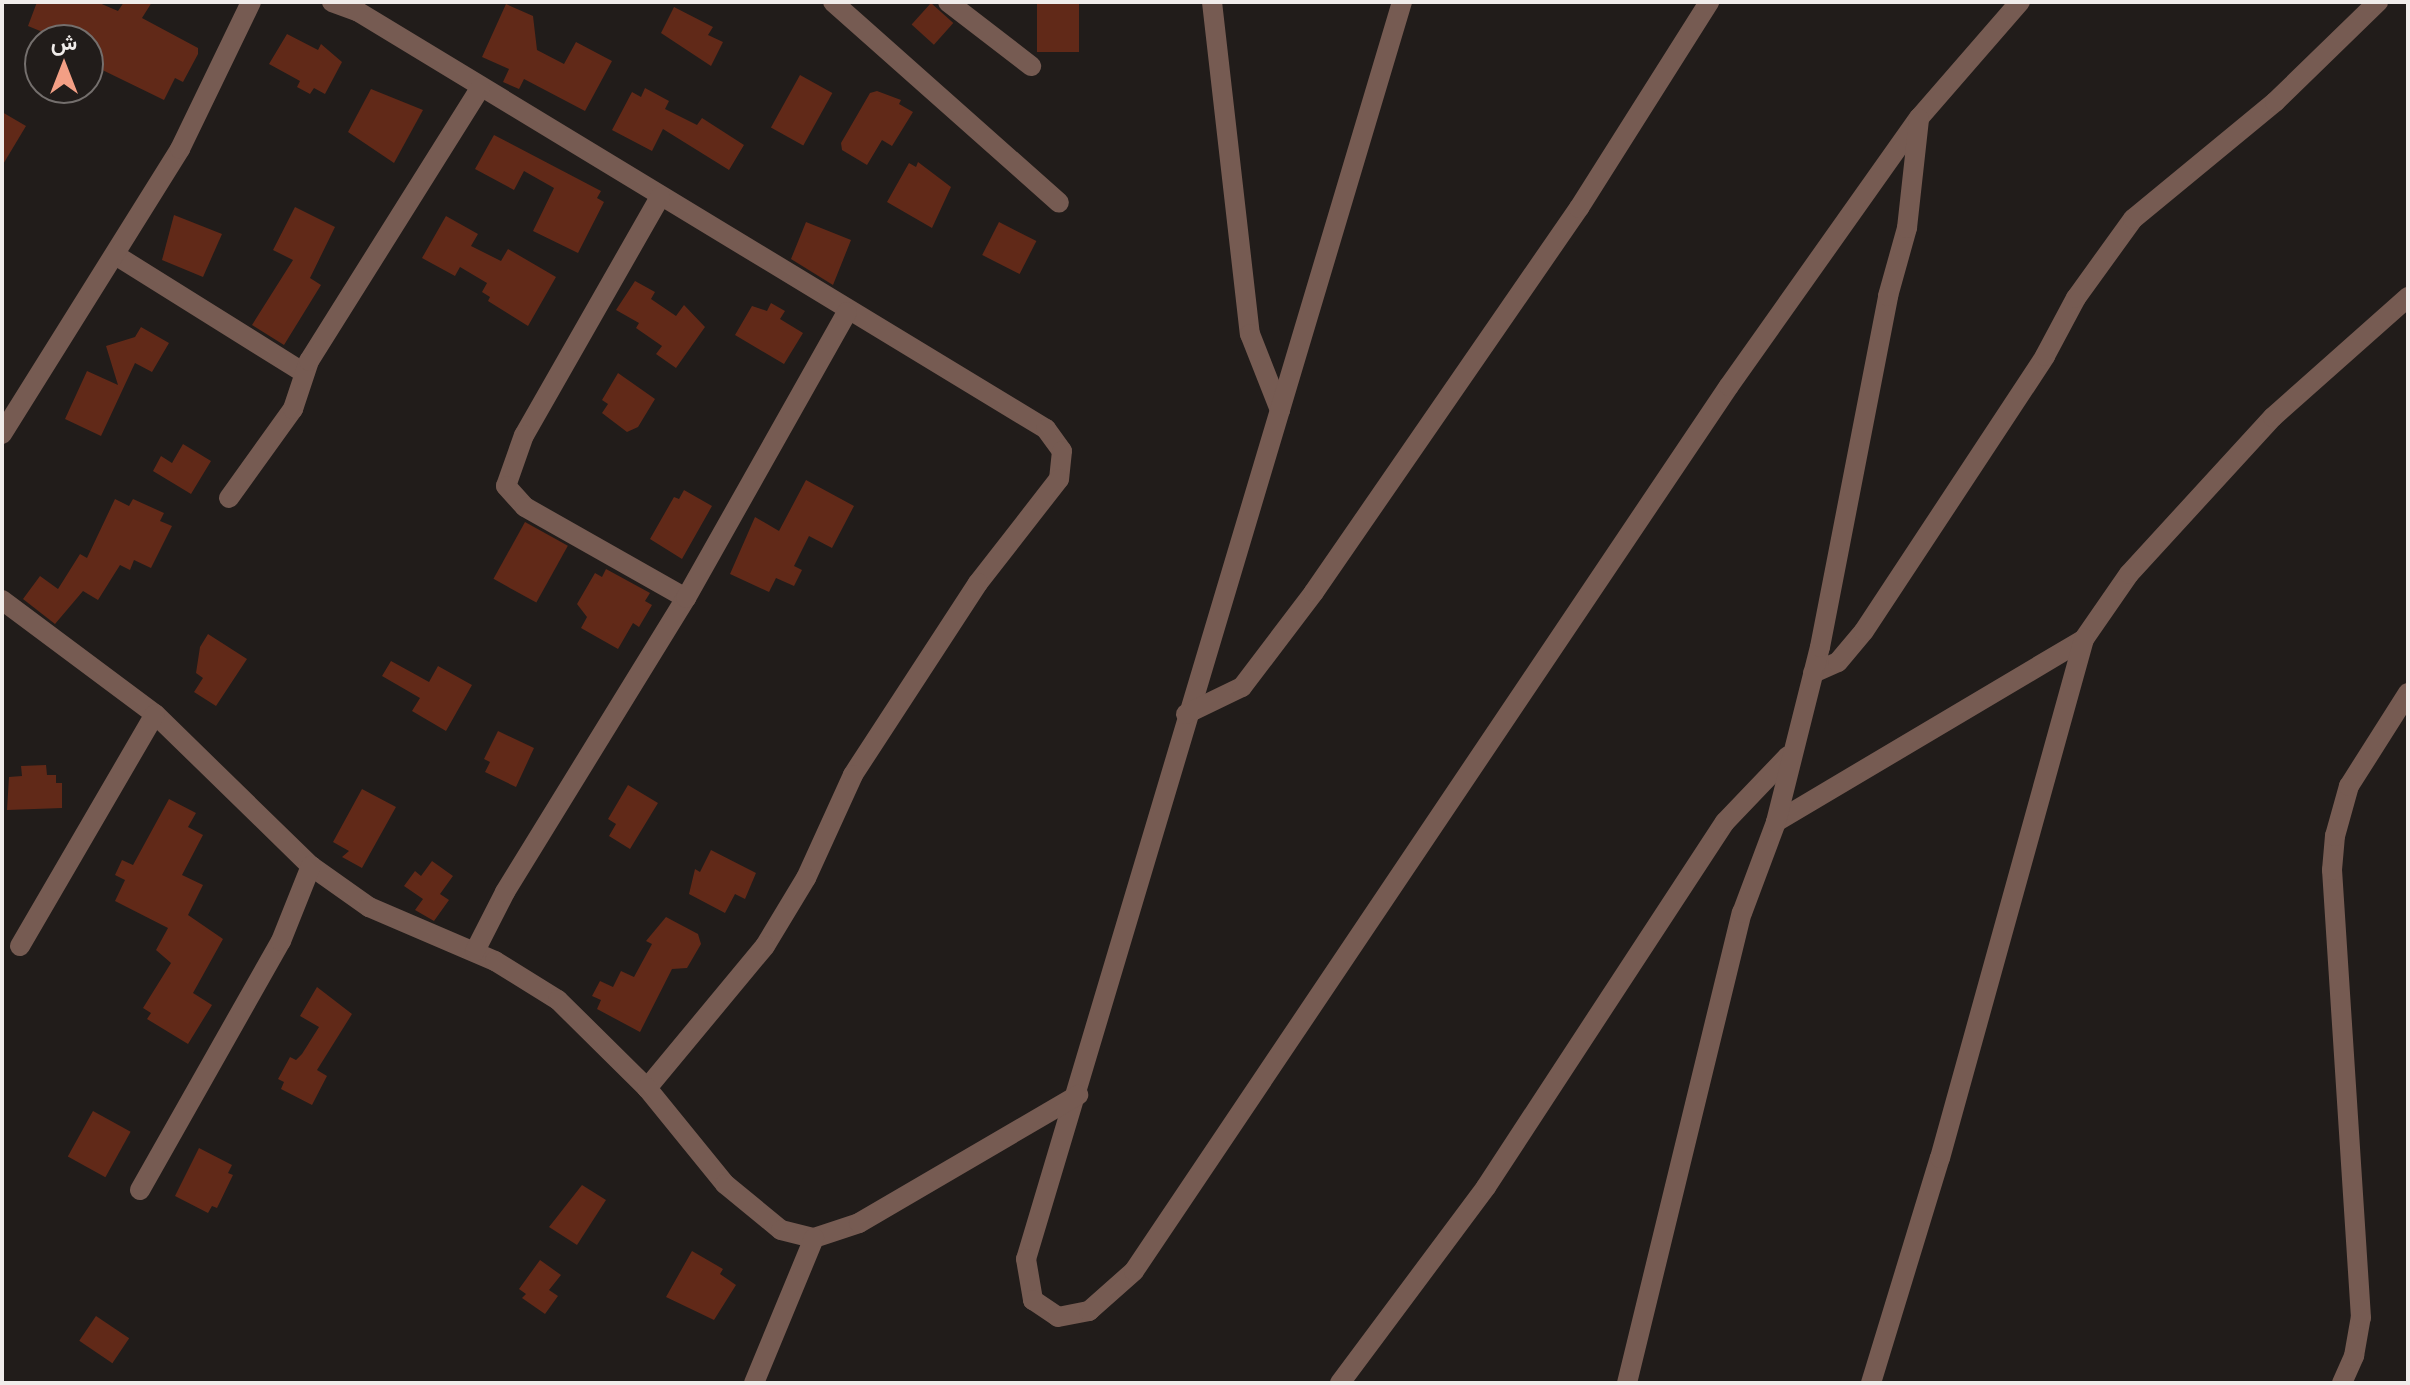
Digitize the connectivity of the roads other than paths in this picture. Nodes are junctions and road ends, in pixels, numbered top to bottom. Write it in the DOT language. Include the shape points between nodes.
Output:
graph roads {
  1 [pos="251,2"];
  2 [pos="332,2"];
  3 [pos="833,2"];
  4 [pos="948,2"];
  5 [pos="1212,2"];
  6 [pos="1402,2"];
  7 [pos="1709,2"];
  8 [pos="2020,2"];
  9 [pos="2378,2"];
  10 [pos="1031,66"];
  11 [pos="480,88"];
  12 [pos="1919,118"];
  13 [pos="660,197"];
  14 [pos="1059,203"];
  15 [pos="117,256"];
  16 [pos="2408,297"];
  17 [pos="847,312"];
  18 [pos="304,373"];
  19 [pos="1280,410"];
  20 [pos="2,434"];
  21 [pos="229,498"];
  22 [pos="686,598"];
  23 [pos="2,600"];
  24 [pos="2084,639"];
  25 [pos="1813,673"];
  26 [pos="2408,693"];
  27 [pos="155,714"];
  28 [pos="1186,714"];
  29 [pos="1788,756"];
  30 [pos="1776,822"];
  31 [pos="311,866"];
  32 [pos="20,946"];
  33 [pos="475,951"];
  34 [pos="647,1088"];
  35 [pos="1078,1095"];
  36 [pos="140,1190"];
  37 [pos="814,1238"];
  38 [pos="754,1383"];
  39 [pos="1340,1383"];
  40 [pos="1627,1383"];
  41 [pos="1871,1383"];
  42 [pos="2342,1383"];
  1 -- 15 [label="street" via="180,149"];
  2 -- 11 [label="street" via="357,11"];
  3 -- 14 [label="street"];
  4 -- 10 [label="street"];
  5 -- 19 [label="street" via="1250,334"];
  6 -- 19 [label="street"];
  7 -- 28 [label="street" via="1579,208 1314,592 1242,687"];
  8 -- 12 [label="street"];
  9 -- 25 [label="street" via="2275,102 2133,219 2076,298 2045,356 1864,631 1838,662"];
  11 -- 13 [label="street"];
  11 -- 18 [label="street"];
  12 -- 25 [label="street" via="1907,228"];
  12 -- 35 [label="street" via="1661,486 1134,1271 1089,1311 1058,1317 1033,1300 1026,1259"];
  13 -- 17 [label="street"];
  13 -- 22 [label="street" via="524,435 506,486 525,507"];
  15 -- 18 [label="street"];
  15 -- 20 [label="street"];
  16 -- 24 [label="street" via="2273,417 2129,574"];
  17 -- 22 [label="street"];
  17 -- 34 [label="street" via="1046,429 1059,442 1065,464 1059,479 978,583 853,775 806,878 765,946"];
  18 -- 21 [label="street" via="293,409"];
  19 -- 28 [label="street"];
  22 -- 33 [label="street" via="505,892"];
  23 -- 27 [label="street"];
  24 -- 30 [label="street"];
  24 -- 41 [label="street" via="1944,1143"];
  25 -- 29 [label="street"];
  26 -- 42 [label="street" via="2349,786 2335,836 2332,870 2361,1318"];
  27 -- 31 [label="street"];
  27 -- 32 [label="street"];
  28 -- 35 [label="street"];
  29 -- 30 [label="street"];
  29 -- 39 [label="street" via="1725,822 1486,1187"];
  30 -- 40 [label="street" via="1742,913"];
  31 -- 33 [label="street" via="369,907"];
  31 -- 36 [label="street" via="281,941"];
  33 -- 34 [label="street" via="558,1000"];
  34 -- 37 [label="street" via="725,1184 758,1214 797,1237"];
  35 -- 37 [label="street" via="991,1142 909,1198"];
  37 -- 38 [label="street"];
}
